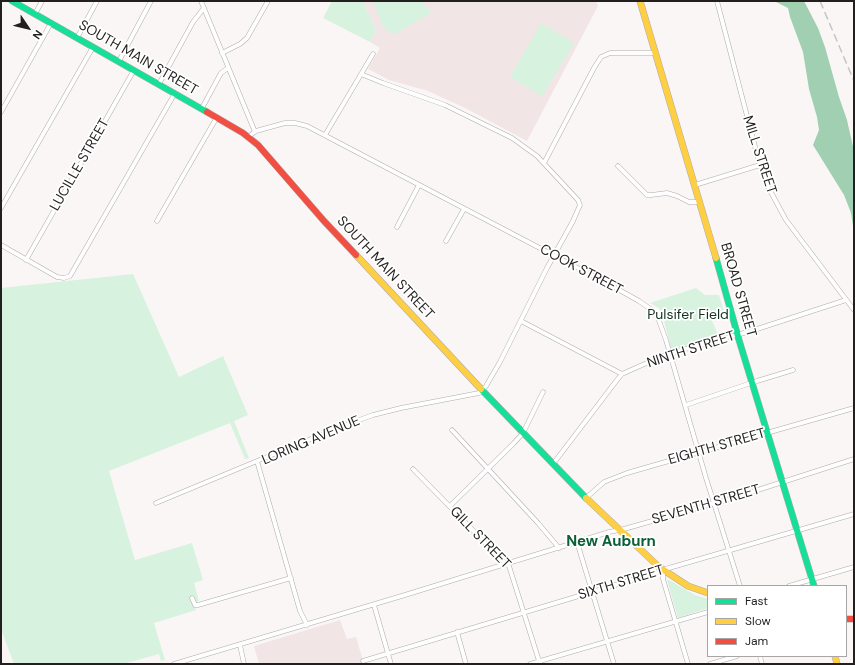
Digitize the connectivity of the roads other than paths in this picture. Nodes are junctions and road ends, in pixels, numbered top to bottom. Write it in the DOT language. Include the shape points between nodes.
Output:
graph roads {
  1 [pos="12,1"];
  2 [pos="42,1"];
  3 [pos="97,1"];
  4 [pos="151,1"];
  5 [pos="201,1"];
  6 [pos="268,1"];
  7 [pos="640,1"];
  8 [pos="717,1"];
  9 [pos="204,8"];
  10 [pos="35,14"];
  11 [pos="52,24"];
  12 [pos="77,38"];
  13 [pos="93,47"];
  14 [pos="222,53"];
  15 [pos="373,54"];
  16 [pos="656,54"];
  17 [pos="119,61"];
  18 [pos="228,68"];
  19 [pos="134,70"];
  20 [pos="361,74"];
  21 [pos="159,84"];
  22 [pos="175,93"];
  23 [pos="202,108"];
  24 [pos="1,112"];
  25 [pos="217,117"];
  26 [pos="255,132"];
  27 [pos="325,135"];
  28 [pos="248,137"];
  29 [pos="544,164"];
  30 [pos="760,165"];
  31 [pos="618,166"];
  32 [pos="419,185"];
  33 [pos="695,185"];
  34 [pos="700,202"];
  35 [pos="1,208"];
  36 [pos="464,209"];
  37 [pos="158,222"];
  38 [pos="398,227"];
  39 [pos="446,240"];
  40 [pos="1,246"];
  41 [pos="554,256"];
  42 [pos="26,260"];
  43 [pos="846,300"];
  44 [pos="854,310"];
  45 [pos="520,321"];
  46 [pos="738,334"];
  47 [pos="670,353"];
  48 [pos="793,370"];
  49 [pos="622,374"];
  50 [pos="753,383"];
  51 [pos="482,391"];
  52 [pos="543,392"];
  53 [pos="686,405"];
  54 [pos="854,408"];
  55 [pos="452,430"];
  56 [pos="522,432"];
  57 [pos="767,433"];
  58 [pos="699,453"];
  59 [pos="854,459"];
  60 [pos="257,461"];
  61 [pos="553,464"];
  62 [pos="488,468"];
  63 [pos="413,469"];
  64 [pos="782,482"];
  65 [pos="586,498"];
  66 [pos="714,502"];
  67 [pos="156,503"];
  68 [pos="450,506"];
  69 [pos="854,514"];
  70 [pos="618,530"];
  71 [pos="797,531"];
  72 [pos="577,542"];
  73 [pos="559,548"];
  74 [pos="729,551"];
  75 [pos="506,564"];
  76 [pos="854,567"];
  77 [pos="663,570"];
  78 [pos="291,578"];
  79 [pos="813,583"];
  80 [pos="740,585"];
  81 [pos="797,585"];
  82 [pos="593,592"];
  83 [pos="707,593"];
  84 [pos="192,598"];
  85 [pos="374,604"];
  86 [pos="524,612"];
  87 [pos="707,612"];
  88 [pos="676,621"];
  89 [pos="307,625"];
  90 [pos="457,632"];
  91 [pos="607,641"];
  92 [pos="240,645"];
  93 [pos="388,653"];
  94 [pos="733,657"];
  95 [pos="363,661"];
  96 [pos="539,663"];
  97 [pos="174,664"];
  98 [pos="244,664"];
  99 [pos="391,664"];
  100 [pos="466,664"];
  101 [pos="530,664"];
  102 [pos="614,664"];
  103 [pos="688,664"];
  104 [pos="710,664"];
  1 -- 10 [label="street, SOUTH MAIN STREET"];
  2 -- 10 [label="street"];
  3 -- 12 [label="street"];
  4 -- 17 [label="street"];
  5 -- 9 [label="street"];
  6 -- 14 [label="street" via="247,38"];
  7 -- 16 [label="street, BROAD STREET"];
  8 -- 30 [label="street, MILL STREET"];
  9 -- 14 [label="street"];
  9 -- 21 [label="street" via="193,22"];
  10 -- 11 [label="street, SOUTH MAIN STREET"];
  11 -- 12 [label="street, SOUTH MAIN STREET"];
  11 -- 24 [label="street"];
  12 -- 13 [label="street, SOUTH MAIN STREET"];
  13 -- 17 [label="street, SOUTH MAIN STREET"];
  13 -- 35 [label="street"];
  14 -- 18 [label="street"];
  15 -- 20 [label="street"];
  16 -- 29 [label="street" via="610,53 601,57"];
  16 -- 33 [label="street, BROAD STREET"];
  17 -- 19 [label="street, SOUTH MAIN STREET"];
  18 -- 23 [label="street" via="221,73"];
  18 -- 26 [label="street"];
  19 -- 21 [label="street, SOUTH MAIN STREET"];
  19 -- 42 [label="street, LUCILLE STREET"];
  20 -- 27 [label="street"];
  20 -- 29 [label="street" via="445,105 495,129 520,143"];
  21 -- 22 [label="street, SOUTH MAIN STREET"];
  22 -- 23 [label="street, SOUTH MAIN STREET"];
  22 -- 42 [label="street" via="75,270 68,278 57,277"];
  23 -- 25 [label="street, SOUTH MAIN STREET"];
  25 -- 28 [label="street, SOUTH MAIN STREET"];
  25 -- 37 [label="street"];
  26 -- 27 [label="street, COOK STREET" via="280,124 295,123"];
  26 -- 28 [label="street, COOK STREET"];
  27 -- 32 [label="street, COOK STREET"];
  28 -- 51 [label="street, SOUTH MAIN STREET" via="272,160 324,221"];
  29 -- 41 [label="street" via="580,205"];
  30 -- 33 [label="street"];
  30 -- 43 [label="street, MILL STREET" via="772,198 786,220"];
  31 -- 34 [label="street" via="648,195 666,193 690,202"];
  32 -- 36 [label="street, COOK STREET"];
  32 -- 38 [label="street"];
  33 -- 34 [label="street, BROAD STREET"];
  34 -- 46 [label="street, BROAD STREET"];
  36 -- 39 [label="street"];
  36 -- 41 [label="street, COOK STREET"];
  40 -- 42 [label="street"];
  41 -- 45 [label="street"];
  41 -- 47 [label="street, COOK STREET" via="652,310 660,321"];
  43 -- 44 [label="street, MILL STREET"];
  43 -- 46 [label="street, NINTH STREET"];
  45 -- 49 [label="street"];
  45 -- 51 [label="street"];
  46 -- 47 [label="street, NINTH STREET"];
  46 -- 50 [label="street, BROAD STREET"];
  47 -- 49 [label="street, NINTH STREET"];
  47 -- 53 [label="street, COOK STREET"];
  48 -- 50 [label="street"];
  49 -- 61 [label="street, NINTH STREET"];
  50 -- 53 [label="street"];
  50 -- 57 [label="street, BROAD STREET"];
  51 -- 56 [label="street, SOUTH MAIN STREET"];
  51 -- 60 [label="street, LORING AVENUE" via="373,415"];
  52 -- 56 [label="street"];
  53 -- 58 [label="street, COOK STREET"];
  54 -- 57 [label="street, EIGHTH STREET"];
  55 -- 62 [label="street"];
  56 -- 61 [label="street, SOUTH MAIN STREET"];
  56 -- 62 [label="street"];
  57 -- 58 [label="street, EIGHTH STREET"];
  57 -- 64 [label="street, BROAD STREET"];
  58 -- 65 [label="street, EIGHTH STREET" via="610,479"];
  58 -- 66 [label="street, COOK STREET"];
  59 -- 64 [label="street, SEVENTH STREET"];
  60 -- 67 [label="street"];
  60 -- 78 [label="street, LORING AVENUE"];
  61 -- 65 [label="street, SOUTH MAIN STREET"];
  62 -- 68 [label="street"];
  62 -- 73 [label="street"];
  63 -- 68 [label="street, GILL STREET"];
  64 -- 66 [label="street, SEVENTH STREET"];
  64 -- 71 [label="street, BROAD STREET"];
  65 -- 70 [label="street, SOUTH MAIN STREET"];
  66 -- 70 [label="street, SEVENTH STREET"];
  66 -- 74 [label="street, COOK STREET"];
  68 -- 75 [label="street, GILL STREET"];
  69 -- 71 [label="street, SIXTH STREET"];
  70 -- 72 [label="street, SEVENTH STREET"];
  70 -- 77 [label="street, SOUTH MAIN STREET"];
  71 -- 74 [label="street, SIXTH STREET"];
  71 -- 79 [label="street, BROAD STREET"];
  72 -- 73 [label="street, SEVENTH STREET"];
  72 -- 82 [label="street"];
  73 -- 75 [label="street, SEVENTH STREET"];
  74 -- 77 [label="street, SIXTH STREET"];
  74 -- 80 [label="street, COOK STREET"];
  75 -- 85 [label="street, SEVENTH STREET"];
  75 -- 86 [label="street, GILL STREET" via="512,571"];
  76 -- 79 [label="street"];
  77 -- 82 [label="street, SIXTH STREET"];
  77 -- 83 [label="street, SOUTH MAIN STREET" via="688,586"];
  77 -- 88 [label="street" via="663,579"];
  78 -- 84 [label="street" via="198,605 195,605"];
  78 -- 89 [label="street, LORING AVENUE" via="300,611"];
  79 -- 81 [label="street"];
  82 -- 86 [label="street, SIXTH STREET"];
  82 -- 91 [label="street"];
  85 -- 89 [label="street, SEVENTH STREET"];
  85 -- 93 [label="street"];
  86 -- 90 [label="street, SIXTH STREET"];
  86 -- 96 [label="street, GILL STREET"];
  87 -- 88 [label="street"];
  88 -- 91 [label="street"];
  88 -- 103 [label="street"];
  89 -- 92 [label="street, SEVENTH STREET"];
  90 -- 93 [label="street, SIXTH STREET"];
  90 -- 100 [label="street"];
  91 -- 96 [label="street"];
  91 -- 102 [label="street"];
  92 -- 97 [label="street, SEVENTH STREET"];
  92 -- 98 [label="street"];
  93 -- 95 [label="street, SIXTH STREET"];
  93 -- 99 [label="street"];
  94 -- 104 [label="street"];
  96 -- 101 [label="street"];
}
